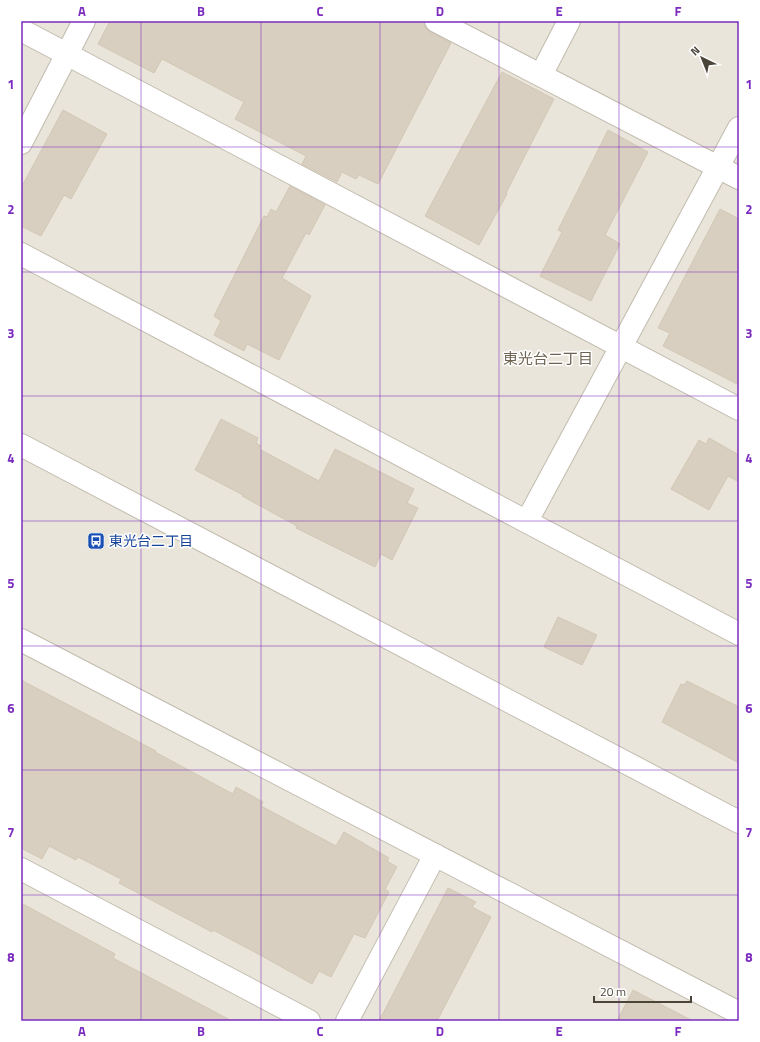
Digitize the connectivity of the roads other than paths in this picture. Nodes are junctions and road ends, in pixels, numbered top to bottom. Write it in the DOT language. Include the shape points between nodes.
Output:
graph roads {
  1 [pos="84,21"];
  2 [pos="436,21"];
  3 [pos="569,21"];
  4 [pos="21,30"];
  5 [pos="68,54"];
  6 [pos="540,75"];
  7 [pos="739,128"];
  8 [pos="21,143"];
  9 [pos="718,167"];
  10 [pos="739,178"];
  11 [pos="21,254"];
  12 [pos="619,347"];
  13 [pos="739,409"];
  14 [pos="21,445"];
  15 [pos="526,521"];
  16 [pos="739,634"];
  17 [pos="21,640"];
  18 [pos="739,822"];
  19 [pos="435,855"];
  20 [pos="21,870"];
  21 [pos="739,1013"];
  22 [pos="309,1021"];
  23 [pos="347,1021"];
  1 -- 5 [label="street"];
  2 -- 6 [label="street"];
  3 -- 6 [label="street"];
  4 -- 5 [label="street"];
  5 -- 8 [label="street"];
  5 -- 12 [label="street"];
  6 -- 9 [label="street"];
  7 -- 9 [label="street"];
  9 -- 10 [label="street"];
  9 -- 12 [label="street"];
  11 -- 15 [label="street"];
  12 -- 13 [label="street"];
  12 -- 15 [label="street"];
  14 -- 18 [label="street"];
  15 -- 16 [label="street"];
  17 -- 19 [label="street"];
  19 -- 21 [label="street"];
  19 -- 23 [label="street"];
  20 -- 22 [label="street"];
}
